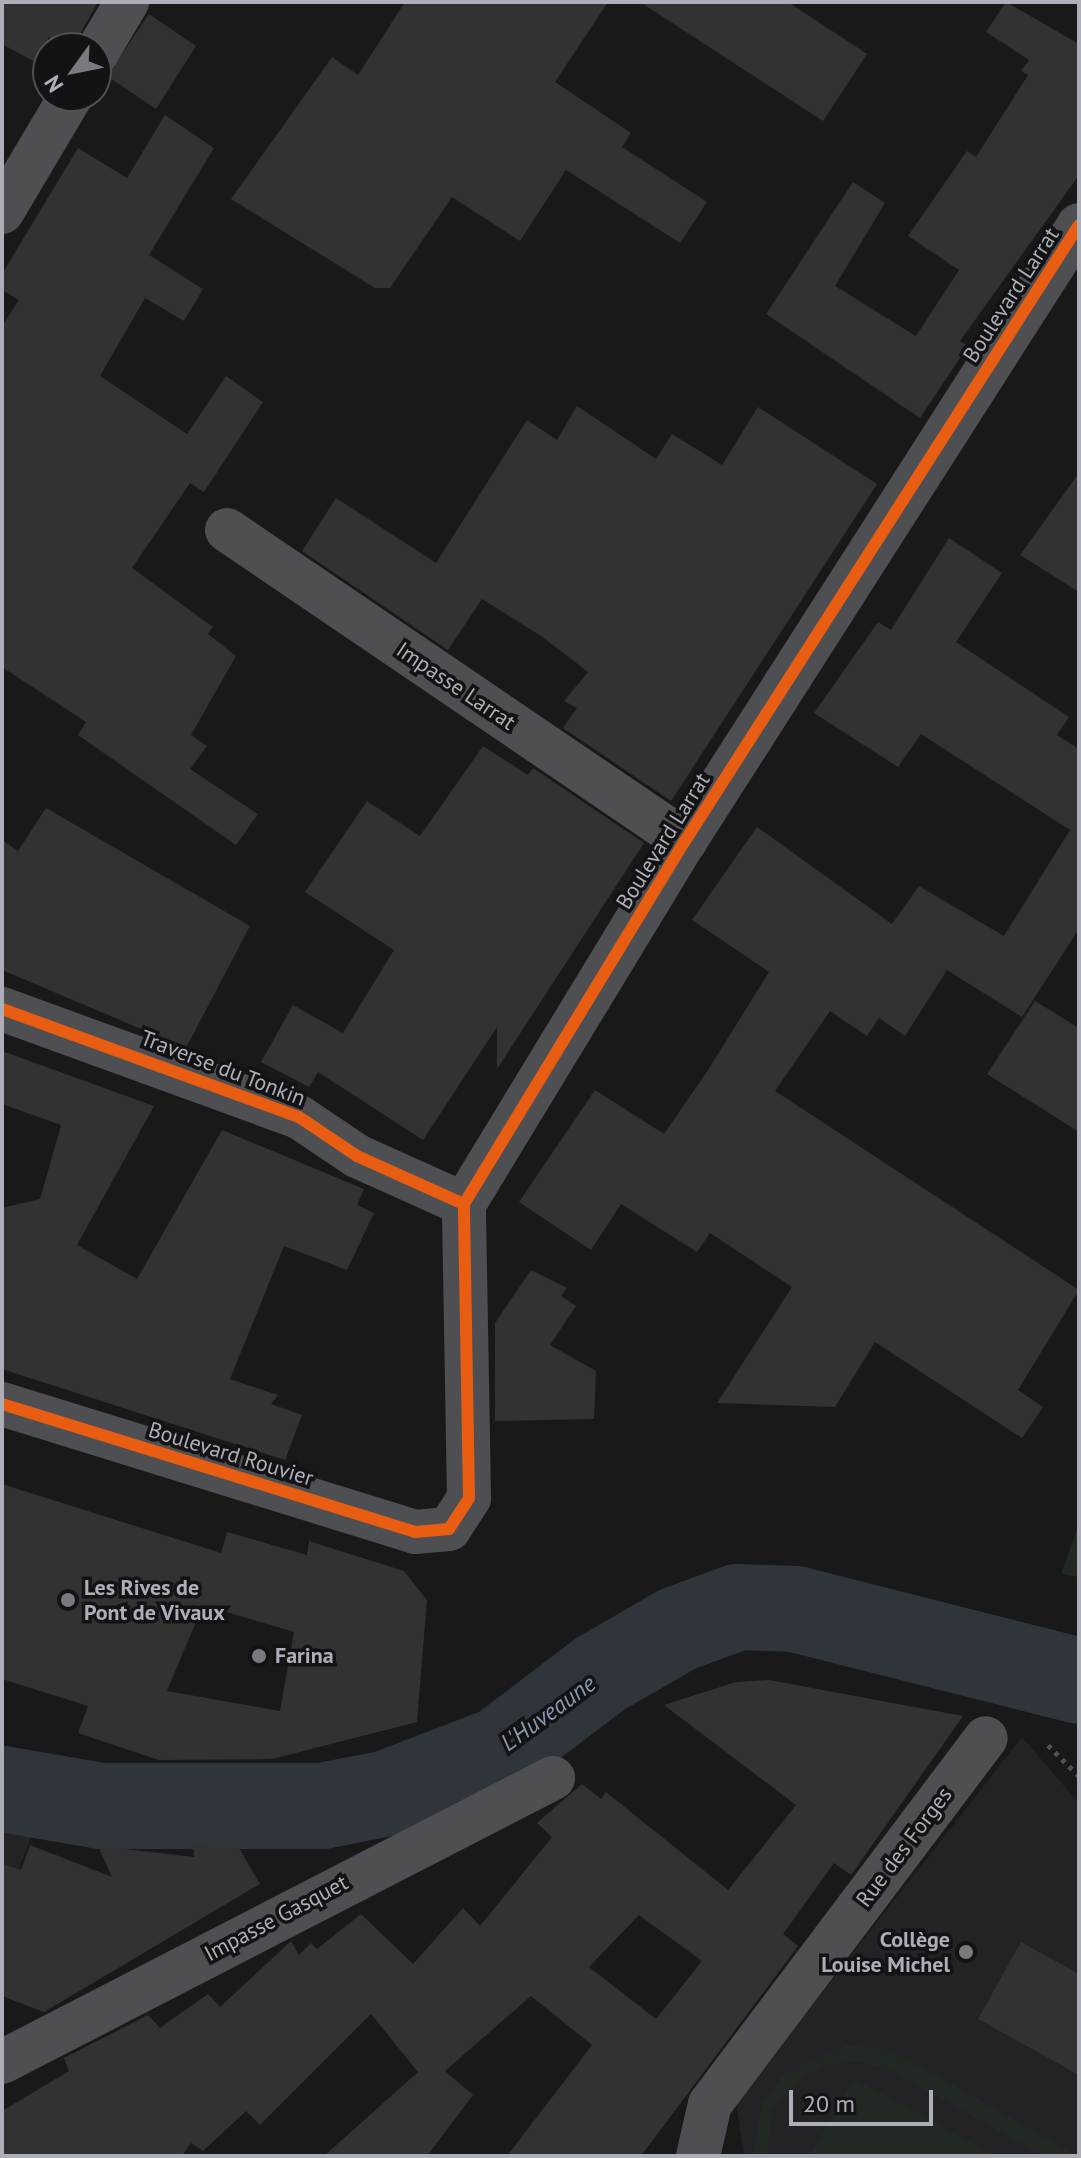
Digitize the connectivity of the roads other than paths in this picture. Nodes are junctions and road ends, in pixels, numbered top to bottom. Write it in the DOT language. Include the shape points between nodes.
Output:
graph roads {
  1 [pos="127,2"];
  2 [pos="109,32"];
  3 [pos="61,112"];
  4 [pos="2,212"];
  5 [pos="1079,225"];
  6 [pos="227,530"];
  7 [pos="685,841"];
  8 [pos="2,1009"];
  9 [pos="464,1204"];
  10 [pos="2,1404"];
  11 [pos="986,1738"];
  12 [pos="553,1778"];
  13 [pos="2,2062"];
  14 [pos="698,2156"];
  1 -- 2 [label="street"];
  3 -- 4 [label="street"];
  5 -- 7 [label="street, Boulevard Larrat"];
  6 -- 7 [label="street, Impasse Larrat"];
  7 -- 9 [label="street, Boulevard Larrat"];
  8 -- 9 [label="street, Traverse du Tonkin" via="299,1117 357,1156"];
  9 -- 10 [label="street, Boulevard Rouvier" via="469,1498 449,1529 415,1532"];
  11 -- 14 [label="street, Rue des Forges" via="710,2104"];
  12 -- 13 [label="street, Impasse Gasquet"];
}
